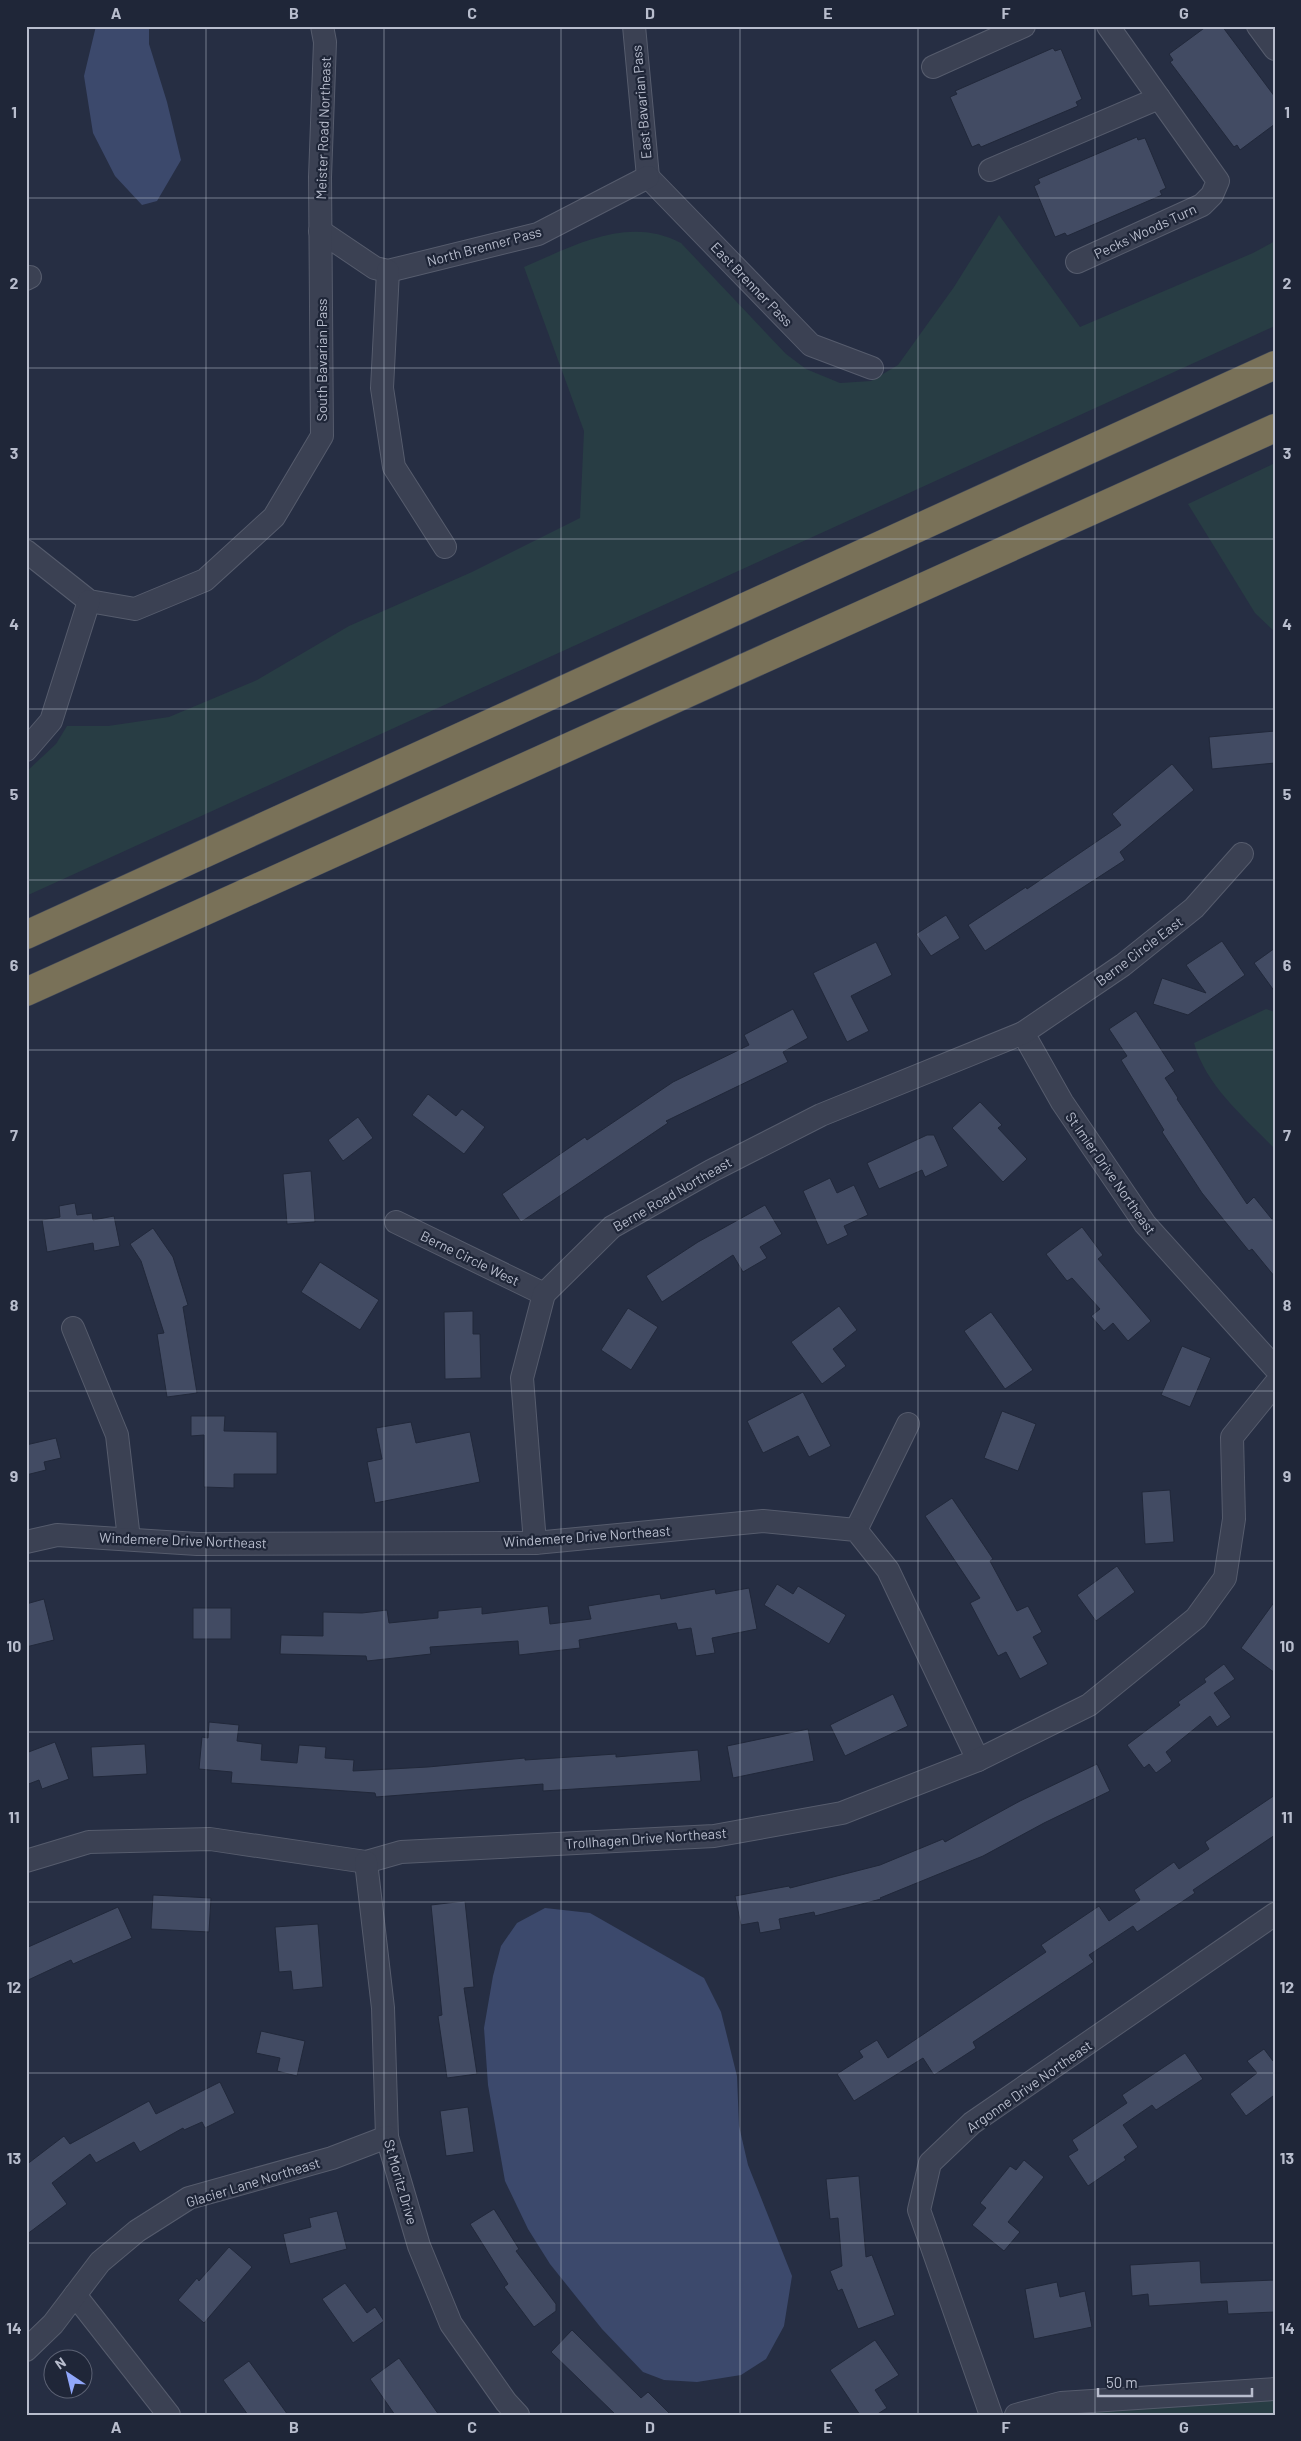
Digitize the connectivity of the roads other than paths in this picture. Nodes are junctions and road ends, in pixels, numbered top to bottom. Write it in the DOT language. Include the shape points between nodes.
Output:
graph roads {
  1 [pos="322,26"];
  2 [pos="634,26"];
  3 [pos="1024,26"];
  4 [pos="1258,26"];
  5 [pos="1114,28"];
  6 [pos="1275,49"];
  7 [pos="934,67"];
  8 [pos="1159,98"];
  9 [pos="990,170"];
  10 [pos="648,177"];
  11 [pos="320,231"];
  12 [pos="1077,262"];
  13 [pos="388,271"];
  14 [pos="1275,365"];
  15 [pos="872,368"];
  16 [pos="1275,428"];
  17 [pos="445,547"];
  18 [pos="26,551"];
  19 [pos="89,601"];
  20 [pos="26,750"];
  21 [pos="1242,854"];
  22 [pos="26,935"];
  23 [pos="26,992"];
  24 [pos="1023,1033"];
  25 [pos="396,1222"];
  26 [pos="544,1294"];
  27 [pos="73,1328"];
  28 [pos="1275,1368"];
  29 [pos="1275,1384"];
  30 [pos="908,1424"];
  31 [pos="856,1530"];
  32 [pos="129,1539"];
  33 [pos="26,1542"];
  34 [pos="535,1543"];
  35 [pos="978,1760"];
  36 [pos="26,1861"];
  37 [pos="366,1862"];
  38 [pos="1275,1914"];
  39 [pos="387,2136"];
  40 [pos="76,2295"];
  41 [pos="26,2350"];
  42 [pos="1275,2389"];
  43 [pos="169,2415"];
  44 [pos="518,2415"];
  45 [pos="991,2415"];
  46 [pos="1016,2415"];
  1 -- 11 [label="street, Meister Road Northeast" via="325,42"];
  2 -- 10 [label="street, East Bavarian Pass"];
  3 -- 7 [label="street"];
  4 -- 6 [label="street"];
  5 -- 8 [label="street, Pecks Woods Turn"];
  8 -- 9 [label="street"];
  8 -- 12 [label="street, Pecks Woods Turn" via="1218,181 1216,189 1202,205"];
  10 -- 13 [label="street, North Brenner Pass" via="538,234"];
  10 -- 15 [label="street, East Brenner Pass" via="811,345"];
  11 -- 13 [label="street" via="375,268"];
  11 -- 19 [label="street, South Bavarian Pass" via="322,436 274,517 205,580 135,609"];
  13 -- 17 [label="street" via="382,388 394,467"];
  14 -- 22 [label="highway"];
  16 -- 23 [label="highway"];
  18 -- 19 [label="street"];
  19 -- 20 [label="street" via="51,721"];
  21 -- 24 [label="street, Berne Circle East" via="1194,908 1123,965"];
  24 -- 26 [label="street, Berne Road Northeast" via="820,1115 711,1171 612,1227"];
  24 -- 28 [label="street, St Imier Drive Northeast" via="1062,1102 1145,1224"];
  25 -- 26 [label="street, Berne Circle West"];
  26 -- 34 [label="street" via="522,1378"];
  27 -- 32 [label="street" via="117,1435"];
  29 -- 35 [label="street, Trollhagen Drive Northeast" via="1232,1437 1234,1519 1225,1578 1196,1618 1090,1705"];
  30 -- 31 [label="street"];
  31 -- 34 [label="street, Windemere Drive Northeast" via="763,1521"];
  31 -- 35 [label="street" via="888,1570"];
  32 -- 33 [label="street, Windemere Drive Northeast" via="57,1535"];
  32 -- 34 [label="street, Windemere Drive Northeast" via="197,1544"];
  35 -- 37 [label="street, Trollhagen Drive Northeast" via="842,1813 714,1836 401,1852"];
  36 -- 37 [label="street, Trollhagen Drive Northeast" via="89,1842 210,1839"];
  37 -- 39 [label="street, St Moritz Drive" via="383,2008"];
  38 -- 45 [label="street, Argonne Drive Northeast" via="972,2124 930,2163 919,2210"];
  39 -- 40 [label="street, Glacier Lane Northeast" via="332,2158 189,2198 137,2231 100,2262"];
  39 -- 44 [label="street, St Moritz Drive" via="419,2246 451,2324"];
  40 -- 41 [label="street, Glacier Lane Northeast"];
  40 -- 43 [label="street"];
  42 -- 46 [label="street" via="1060,2403"];
}
